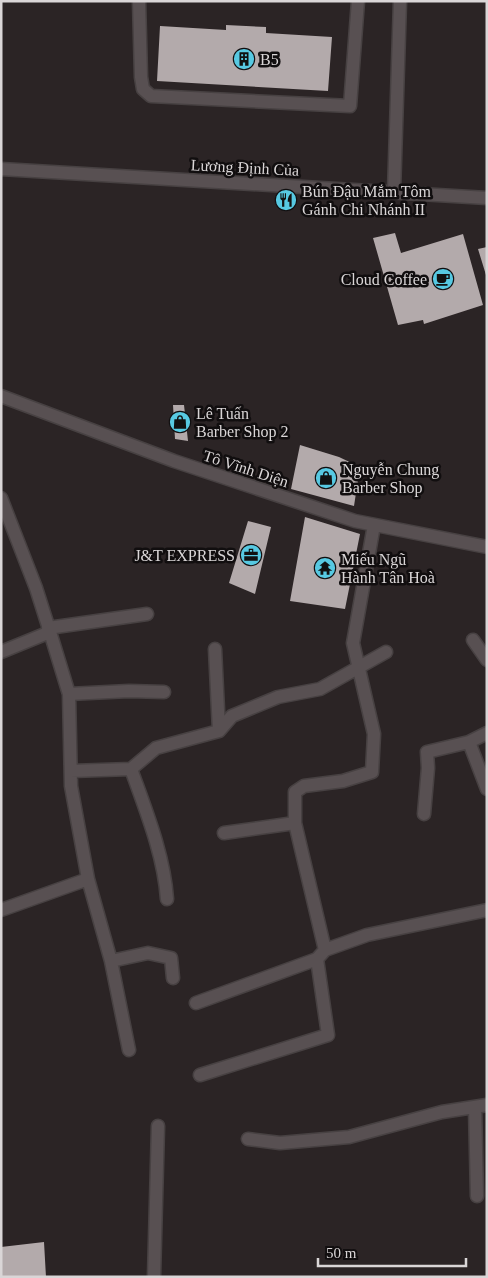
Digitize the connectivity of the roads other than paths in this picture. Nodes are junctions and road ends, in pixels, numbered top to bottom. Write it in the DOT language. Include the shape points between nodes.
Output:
graph roads {
  1 [pos="139,1"];
  2 [pos="357,1"];
  3 [pos="400,1"];
  4 [pos="1,169"];
  5 [pos="394,192"];
  6 [pos="487,198"];
  7 [pos="1,396"];
  8 [pos="1,498"];
  9 [pos="374,525"];
  10 [pos="487,547"];
  11 [pos="147,614"];
  12 [pos="49,630"];
  13 [pos="473,640"];
  14 [pos="215,649"];
  15 [pos="1,652"];
  16 [pos="386,652"];
  17 [pos="487,660"];
  18 [pos="358,668"];
  19 [pos="164,692"];
  20 [pos="69,694"];
  21 [pos="219,731"];
  22 [pos="487,732"];
  23 [pos="469,742"];
  24 [pos="131,769"];
  25 [pos="71,771"];
  26 [pos="487,789"];
  27 [pos="424,814"];
  28 [pos="295,823"];
  29 [pos="224,832"];
  30 [pos="88,879"];
  31 [pos="167,899"];
  32 [pos="1,910"];
  33 [pos="487,910"];
  34 [pos="321,954"];
  35 [pos="111,961"];
  36 [pos="172,978"];
  37 [pos="196,1003"];
  38 [pos="129,1050"];
  39 [pos="200,1075"];
  40 [pos="481,1106"];
  41 [pos="158,1126"];
  42 [pos="248,1139"];
  43 [pos="477,1196"];
  44 [pos="154,1277"];
  1 -- 2 [label="street" via="141,77 143,89 151,96 350,106"];
  3 -- 5 [label="street"];
  4 -- 5 [label="street, Lương Định Của"];
  5 -- 6 [label="street, Lương Định Của"];
  7 -- 9 [label="street, Tô Vĩnh Diện" via="174,461"];
  8 -- 12 [label="street"];
  9 -- 10 [label="street, Tô Vĩnh Diện"];
  9 -- 18 [label="street" via="353,643"];
  11 -- 12 [label="street"];
  12 -- 15 [label="street"];
  12 -- 20 [label="street"];
  13 -- 17 [label="street"];
  14 -- 21 [label="street"];
  16 -- 18 [label="street"];
  18 -- 21 [label="street" via="320,689 278,697 232,716"];
  18 -- 28 [label="street" via="374,734 372,772 297,789"];
  19 -- 20 [label="street" via="129,690"];
  20 -- 25 [label="street"];
  21 -- 24 [label="street" via="156,748"];
  22 -- 23 [label="street"];
  23 -- 26 [label="street"];
  23 -- 27 [label="street" via="427,752"];
  24 -- 25 [label="street"];
  24 -- 31 [label="street" via="157,850"];
  25 -- 30 [label="street"];
  28 -- 29 [label="street"];
  28 -- 34 [label="street"];
  30 -- 32 [label="street"];
  30 -- 35 [label="street"];
  33 -- 34 [label="street" via="367,935"];
  34 -- 37 [label="street"];
  34 -- 39 [label="street" via="328,1035"];
  35 -- 36 [label="street" via="148,953 170,958"];
  35 -- 38 [label="street"];
  40 -- 42 [label="street" via="442,1112 349,1137 280,1143"];
  40 -- 43 [label="street"];
  41 -- 44 [label="street"];
}
